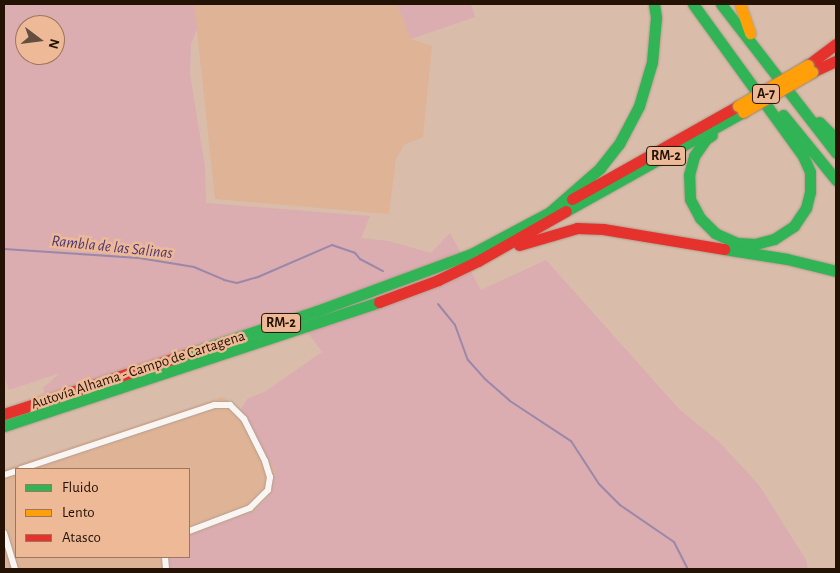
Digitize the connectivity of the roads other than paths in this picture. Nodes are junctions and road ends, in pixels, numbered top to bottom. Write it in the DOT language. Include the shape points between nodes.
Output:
graph roads {
  1 [pos="654,4"];
  2 [pos="694,4"];
  3 [pos="699,4"];
  4 [pos="721,4"];
  5 [pos="728,4"];
  6 [pos="740,4"];
  7 [pos="750,33"];
  8 [pos="836,44"];
  9 [pos="836,61"];
  10 [pos="810,68"];
  11 [pos="741,109"];
  12 [pos="819,122"];
  13 [pos="836,139"];
  14 [pos="836,144"];
  15 [pos="836,153"];
  16 [pos="836,180"];
  17 [pos="550,212"];
  18 [pos="478,261"];
  19 [pos="836,271"];
  20 [pos="4,414"];
  21 [pos="4,426"];
  22 [pos="24,468"];
  23 [pos="190,531"];
  24 [pos="4,533"];
  25 [pos="15,569"];
  1 -- 17 [label="highway" via="652,62 639,106 619,144 600,168"];
  2 -- 11 [label="highway" via="769,106 810,172 806,208 794,226 774,239 755,244 737,243 715,234 700,218 690,199 689,175 694,156 706,139"];
  3 -- 16 [label="highway, A-7"];
  4 -- 15 [label="highway, A-7"];
  5 -- 7 [label="highway"];
  6 -- 7 [label="highway"];
  7 -- 12 [label="highway"];
  8 -- 10 [label="highway"];
  9 -- 10 [label="highway"];
  10 -- 11 [label="highway, RM-2, bridge"];
  11 -- 17 [label="highway, RM-2"];
  11 -- 18 [label="highway, RM-2"];
  12 -- 13 [label="highway"];
  12 -- 14 [label="highway"];
  17 -- 20 [label="highway, Autovía Alhama - Campo de Cartagena / RM-2" via="471,254 317,311"];
  18 -- 19 [label="highway" via="486,261 521,244 576,228 603,229 787,258"];
  18 -- 21 [label="highway, Autovía Alhama - Campo de Cartagena / RM-2" via="438,280 347,314"];
  22 -- 23 [label="street" via="215,405 230,405 244,418 265,461 270,478 268,490 250,508"];
  24 -- 25 [label="street"];
}
